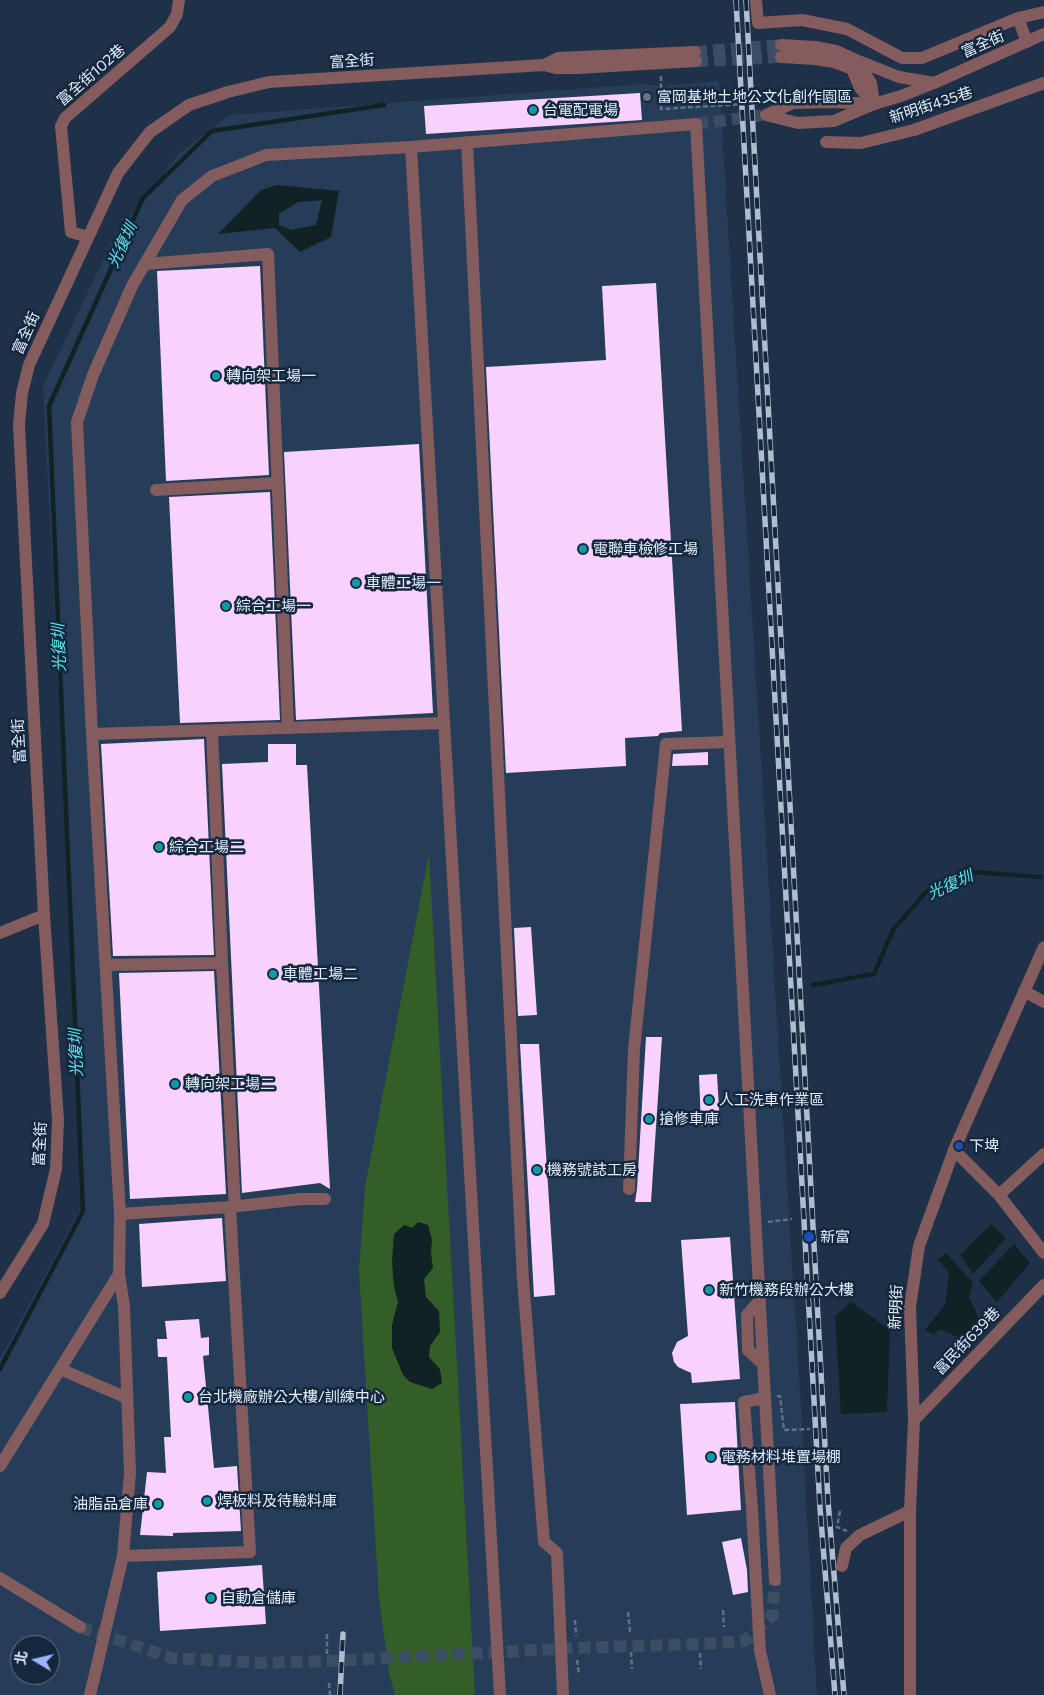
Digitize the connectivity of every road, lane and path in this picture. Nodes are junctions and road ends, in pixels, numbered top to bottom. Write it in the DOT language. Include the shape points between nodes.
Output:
graph roads {
  1 [pos="179,0"];
  2 [pos="756,0"];
  3 [pos="1044,12"];
  4 [pos="1018,18"];
  5 [pos="1044,34"];
  6 [pos="1027,42"];
  7 [pos="856,60"];
  8 [pos="661,64"];
  9 [pos="544,65"];
  10 [pos="934,83"];
  11 [pos="1044,83"];
  12 [pos="660,95"];
  13 [pos="673,95"];
  14 [pos="767,102"];
  15 [pos="874,104"];
  16 [pos="467,142"];
  17 [pos="826,142"];
  18 [pos="411,147"];
  19 [pos="88,237"];
  20 [pos="145,264"];
  21 [pos="277,483"];
  22 [pos="156,490"];
  23 [pos="444,723"];
  24 [pos="288,728"];
  25 [pos="212,730"];
  26 [pos="92,734"];
  27 [pos="729,742"];
  28 [pos="44,915"];
  29 [pos="0,932"];
  30 [pos="1044,947"];
  31 [pos="222,962"];
  32 [pos="106,965"];
  33 [pos="1024,991"];
  34 [pos="1044,1002"];
  35 [pos="954,1150"];
  36 [pos="1044,1154"];
  37 [pos="629,1189"];
  38 [pos="999,1196"];
  39 [pos="325,1199"];
  40 [pos="233,1207"];
  41 [pos="120,1214"];
  42 [pos="792,1219"];
  43 [pos="756,1223"];
  44 [pos="1044,1253"];
  45 [pos="119,1274"];
  46 [pos="1044,1285"];
  47 [pos="0,1293"];
  48 [pos="60,1369"];
  49 [pos="127,1398"];
  50 [pos="765,1398"];
  51 [pos="914,1420"];
  52 [pos="810,1429"];
  53 [pos="784,1430"];
  54 [pos="0,1466"];
  55 [pos="840,1511"];
  56 [pos="910,1511"];
  57 [pos="860,1535"];
  58 [pos="123,1556"];
  59 [pos="842,1566"];
  60 [pos="0,1578"];
  61 [pos="775,1580"];
  62 [pos="723,1610"];
  63 [pos="628,1612"];
  64 [pos="575,1620"];
  65 [pos="724,1626"];
  66 [pos="80,1627"];
  67 [pos="630,1632"];
  68 [pos="327,1634"];
  69 [pos="576,1636"];
  70 [pos="631,1652"];
  71 [pos="700,1652"];
  72 [pos="327,1654"];
  73 [pos="577,1660"];
  74 [pos="702,1668"];
  75 [pos="632,1669"];
  76 [pos="579,1674"];
  77 [pos="329,1683"];
  78 [pos="90,1695"];
  79 [pos="330,1695"];
  80 [pos="500,1695"];
  81 [pos="562,1695"];
  82 [pos="770,1695"];
  83 [pos="910,1695"];
  1 -- 19 [label="street, 富全街102巷" via="170,28 65,118 61,126 70,232"];
  2 -- 4 [label="street" via="758,23 802,20 847,28 902,58 922,58"];
  3 -- 4 [label="street"];
  4 -- 6 [label="street"];
  5 -- 6 [label="street, 富全街"];
  6 -- 10 [label="street, 富全街"];
  7 -- 10 [label="street" via="899,77"];
  7 -- 15 [label="street" via="871,83"];
  7 -- 15 [label="street" via="836,51 815,47 781,51 852,69 860,88"];
  8 -- 9 [label="street, 富全街" via="576,68"];
  8 -- 9 [label="street, 富全街" via="696,56 558,58"];
  8 -- 12 [label="path"];
  9 -- 19 [label="street, 富全街" via="268,82 189,105 150,132 118,173"];
  10 -- 15 [label="street, 富全街"];
  11 -- 17 [label="street, 新明街435巷" via="914,130 861,143"];
  12 -- 13 [label="path"];
  12 -- 14 [label="path" via="661,108"];
  15 -- 15 [label="street" via="793,103 766,114 798,123 834,121"];
  16 -- 18 [label="street"];
  16 -- 27 [label="street" via="696,124"];
  16 -- 81 [label="street" via="523,1280 544,1542 557,1553"];
  18 -- 20 [label="street" via="266,155 212,176 182,200"];
  18 -- 23 [label="street"];
  19 -- 28 [label="street, 富全街" via="29,365 19,425"];
  20 -- 21 [label="street" via="268,254"];
  20 -- 26 [label="street" via="112,330 77,422"];
  21 -- 22 [label="street"];
  21 -- 24 [label="street"];
  23 -- 24 [label="street"];
  23 -- 80 [label="street"];
  24 -- 25 [label="street"];
  25 -- 26 [label="street"];
  25 -- 31 [label="street"];
  26 -- 32 [label="street"];
  27 -- 37 [label="street" via="666,744 634,1049"];
  27 -- 43 [label="street"];
  28 -- 29 [label="street"];
  28 -- 47 [label="street, 富全街" via="58,1120 56,1169 43,1224"];
  30 -- 33 [label="street, 新明街"];
  31 -- 32 [label="street"];
  31 -- 40 [label="street"];
  32 -- 41 [label="street"];
  33 -- 34 [label="street"];
  33 -- 35 [label="street, 新明街"];
  35 -- 38 [label="street"];
  35 -- 51 [label="street, 新明街" via="918,1246 910,1307"];
  36 -- 38 [label="street"];
  38 -- 44 [label="street"];
  39 -- 40 [label="street"];
  40 -- 41 [label="street"];
  40 -- 58 [label="street" via="250,1552"];
  41 -- 45 [label="street"];
  42 -- 43 [label="path"];
  43 -- 50 [label="street"];
  45 -- 48 [label="street"];
  45 -- 49 [label="street" via="124,1306"];
  46 -- 51 [label="street, 富民街639巷"];
  48 -- 49 [label="street"];
  48 -- 54 [label="street"];
  49 -- 58 [label="street" via="130,1473"];
  50 -- 61 [label="street"];
  50 -- 82 [label="street" via="744,1402 760,1651"];
  51 -- 56 [label="street, 新明街"];
  52 -- 53 [label="path"];
  55 -- 57 [label="path" via="837,1527"];
  56 -- 57 [label="street"];
  56 -- 83 [label="street, 新明街"];
  57 -- 59 [label="street" via="846,1548"];
  58 -- 78 [label="street"];
  60 -- 66 [label="street"];
  62 -- 65 [label="path"];
  63 -- 67 [label="path"];
  64 -- 69 [label="path"];
  68 -- 72 [label="path"];
  70 -- 75 [label="path"];
  71 -- 74 [label="path"];
  73 -- 76 [label="path"];
  77 -- 79 [label="path"];
}
